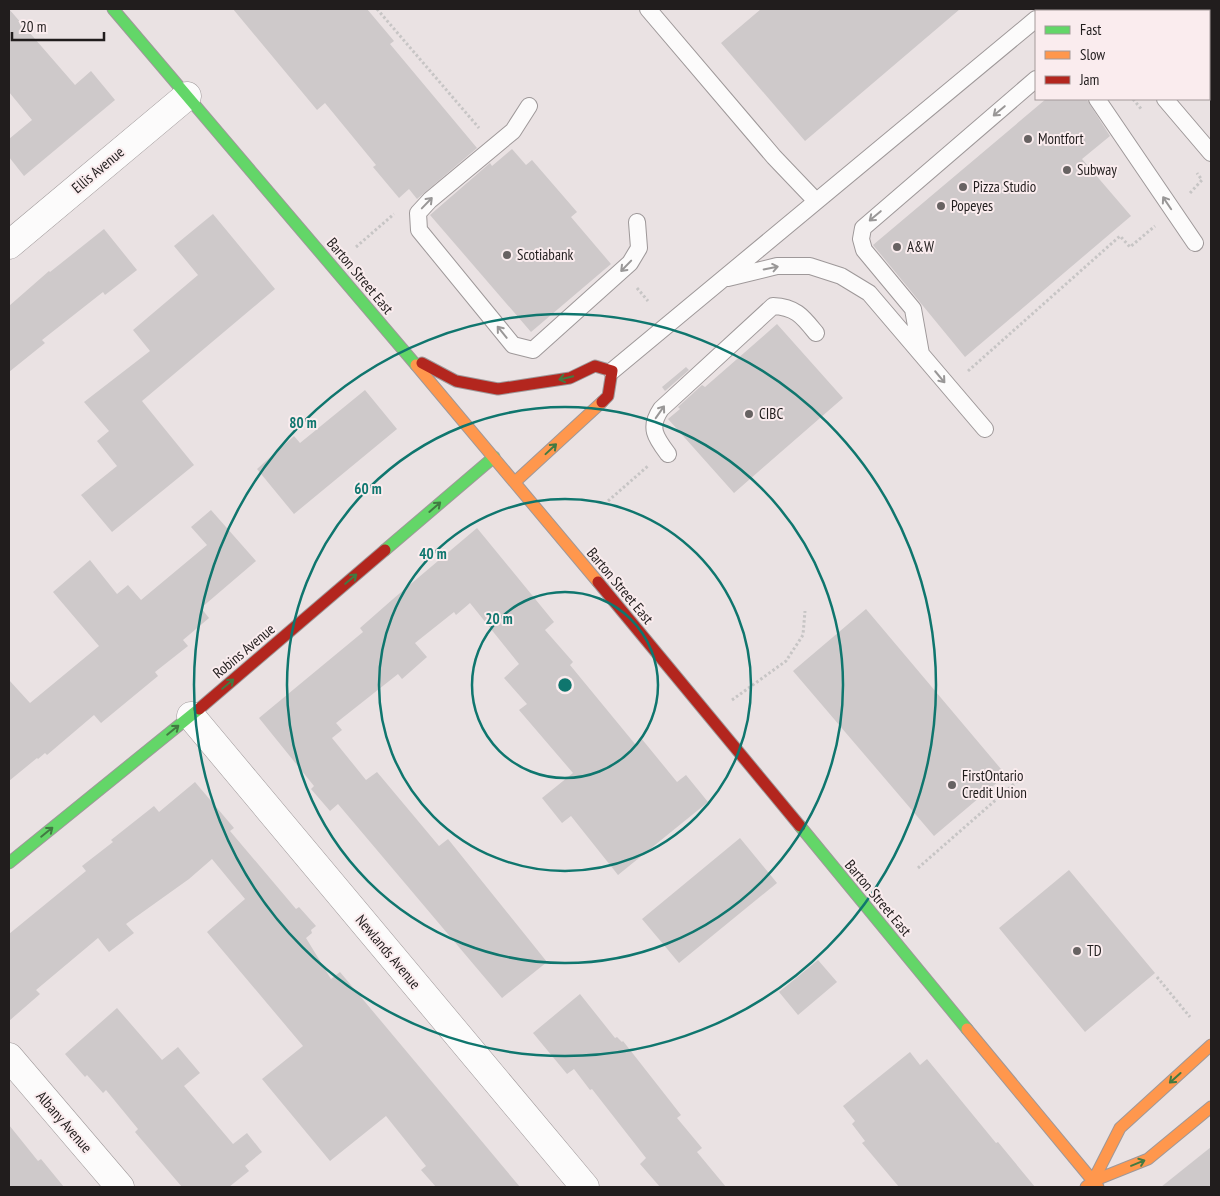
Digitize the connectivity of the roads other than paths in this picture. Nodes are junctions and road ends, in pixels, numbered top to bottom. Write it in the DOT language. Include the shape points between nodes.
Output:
graph roads {
  1 [pos="113,9"];
  2 [pos="648,9"];
  3 [pos="1035,20"];
  4 [pos="1035,80"];
  5 [pos="187,96"];
  6 [pos="1098,100"];
  7 [pos="1166,100"];
  8 [pos="529,106"];
  9 [pos="1211,153"];
  10 [pos="816,201"];
  11 [pos="638,222"];
  12 [pos="1195,243"];
  13 [pos="9,244"];
  14 [pos="724,279"];
  15 [pos="816,334"];
  16 [pos="921,354"];
  17 [pos="407,355"];
  18 [pos="612,371"];
  19 [pos="985,429"];
  20 [pos="668,454"];
  21 [pos="494,457"];
  22 [pos="515,482"];
  23 [pos="190,716"];
  24 [pos="9,862"];
  25 [pos="1211,1045"];
  26 [pos="9,1057"];
  27 [pos="1211,1107"];
  28 [pos="1092,1185"];
  29 [pos="120,1187"];
  30 [pos="585,1187"];
  1 -- 5 [label="main road, Barton Street East"];
  2 -- 10 [label="lane" via="774,157"];
  3 -- 10 [label="lane"];
  4 -- 16 [label="lane, one-way" via="863,228 864,250 914,309"];
  5 -- 13 [label="street, Ellis Avenue"];
  5 -- 17 [label="main road, Barton Street East"];
  12 -- 6 [label="lane, one-way"];
  7 -- 9 [label="lane"];
  11 -- 8 [label="lane, one-way" via="639,248 630,263 533,350 513,345 419,230 418,212 513,131"];
  10 -- 14 [label="lane"];
  14 -- 16 [label="lane, one-way" via="777,266 810,266 841,276 869,293"];
  14 -- 18 [label="lane"];
  20 -- 15 [label="lane, one-way" via="654,432 656,416 773,306 785,306 795,311"];
  16 -- 19 [label="lane, one-way"];
  18 -- 17 [label="main road, one-way" via="595,366 570,378 498,389 456,381"];
  17 -- 21 [label="main road, Barton Street East"];
  22 -- 18 [label="main road, one-way" via="608,396"];
  21 -- 22 [label="main road, Barton Street East"];
  23 -- 21 [label="main road, Robins Avenue, one-way"];
  22 -- 28 [label="main road, Barton Street East"];
  24 -- 23 [label="main road, Robins Avenue, one-way"];
  23 -- 30 [label="street, Newlands Avenue"];
  25 -- 28 [label="main road, one-way" via="1120,1128"];
  26 -- 29 [label="street, Albany Avenue"];
  28 -- 27 [label="main road, one-way" via="1148,1159"];
}
